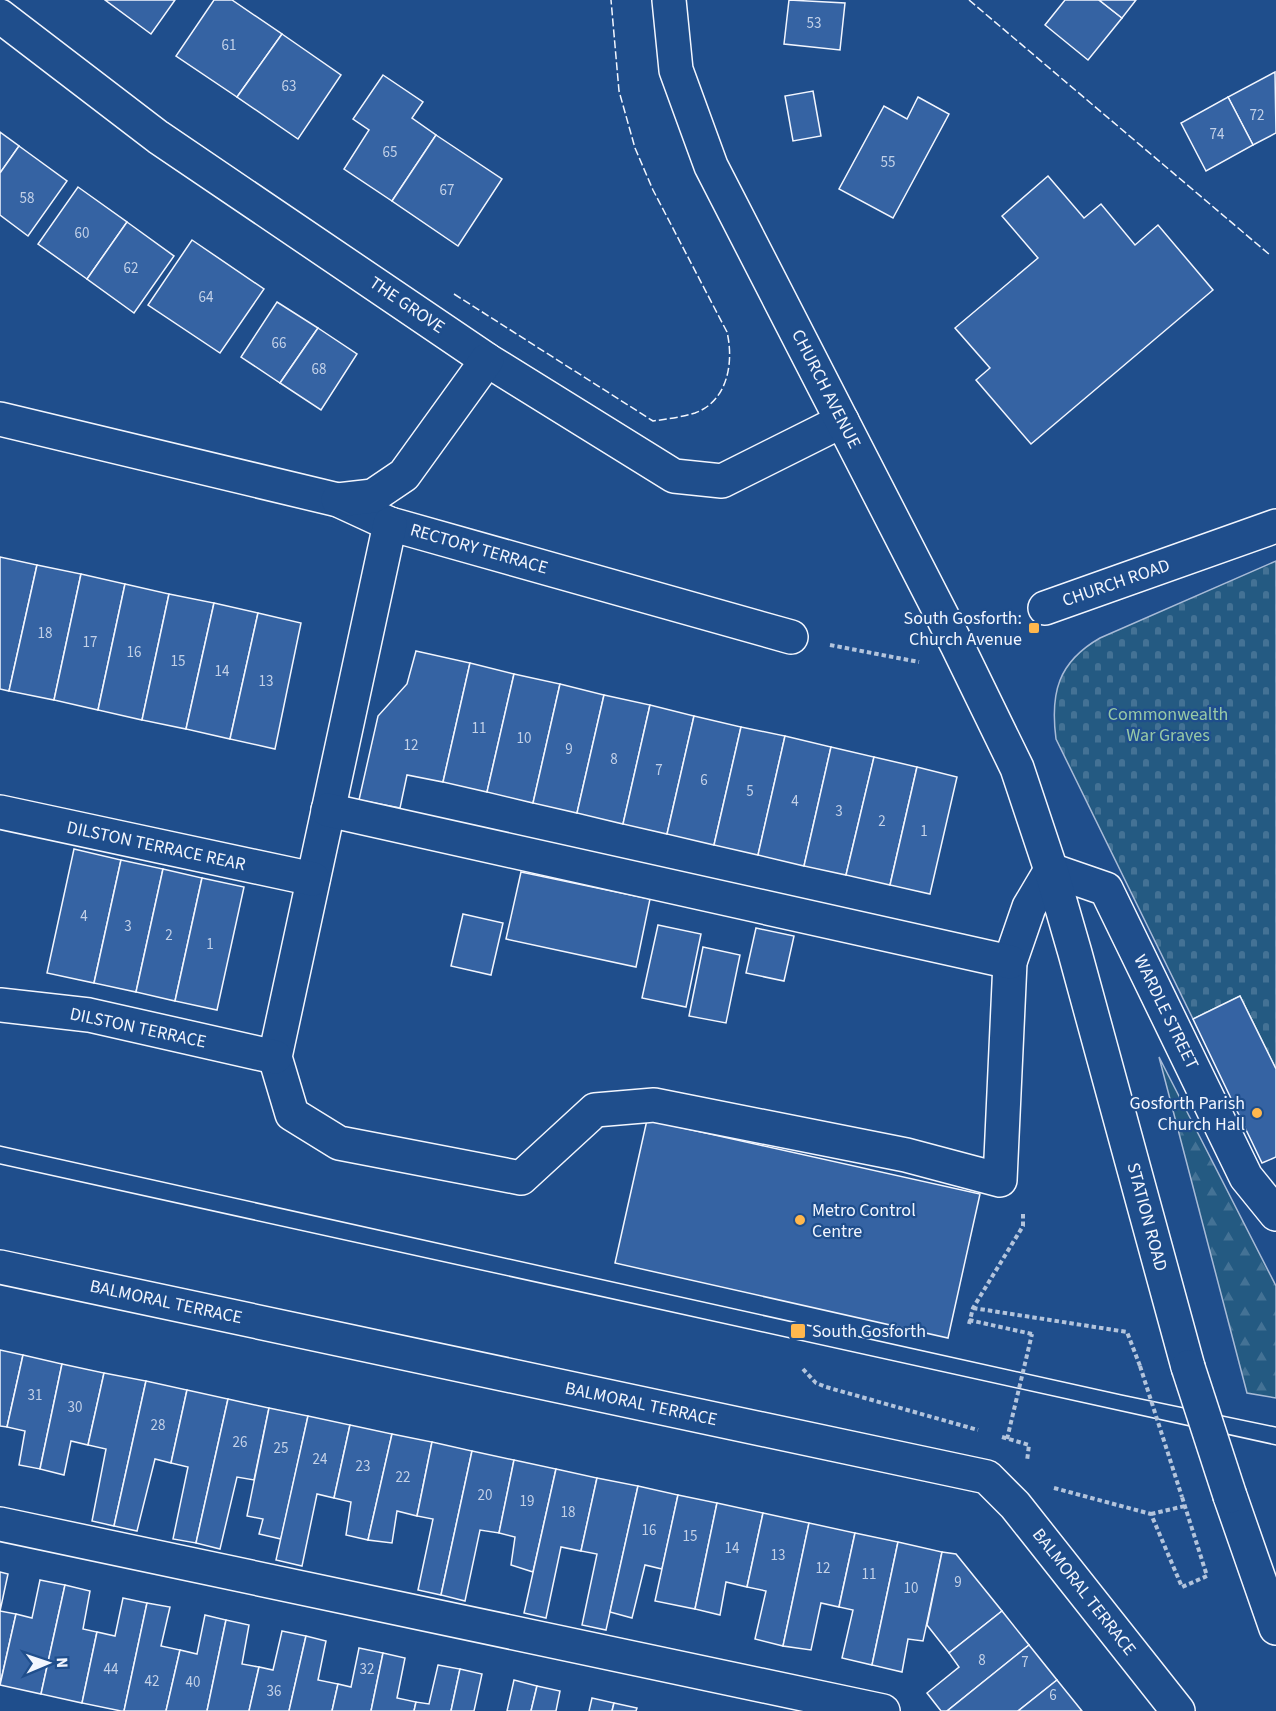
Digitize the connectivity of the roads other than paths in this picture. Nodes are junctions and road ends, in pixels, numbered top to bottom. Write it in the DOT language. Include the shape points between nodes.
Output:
graph roads {
  1 [pos="669,0"];
  2 [pos="0,16"];
  3 [pos="488,360"];
  4 [pos="0,419"];
  5 [pos="842,421"];
  6 [pos="338,500"];
  7 [pos="390,524"];
  8 [pos="1276,526"];
  9 [pos="1045,608"];
  10 [pos="791,637"];
  11 [pos="1017,768"];
  12 [pos="328,810"];
  13 [pos="0,812"];
  14 [pos="1051,870"];
  15 [pos="313,879"];
  16 [pos="1010,962"];
  17 [pos="0,1005"];
  18 [pos="275,1057"];
  19 [pos="1276,1214"];
  20 [pos="0,1267"];
  21 [pos="0,1524"];
  22 [pos="1276,1628"];
  23 [pos="883,1711"];
  24 [pos="1178,1711"];
  1 -- 5 [label="street, CHURCH AVENUE" via="676,70 711,166"];
  2 -- 3 [label="street, THE GROVE" via="158,137"];
  3 -- 5 [label="street, THE GROVE" via="674,476 722,480"];
  3 -- 6 [label="street" via="404,475 373,496"];
  4 -- 6 [label="street, RECTORY TERRACE"];
  5 -- 11 [label="street, CHURCH AVENUE"];
  6 -- 7 [label="street, RECTORY TERRACE"];
  7 -- 10 [label="street, RECTORY TERRACE"];
  7 -- 12 [label="street"];
  8 -- 9 [label="street, CHURCH ROAD"];
  11 -- 14 [label="street, STATION ROAD"];
  12 -- 15 [label="street"];
  12 -- 16 [label="street"];
  13 -- 15 [label="street, DILSTON TERRACE REAR"];
  14 -- 16 [label="street" via="1029,907"];
  14 -- 19 [label="street, WARDLE STREET" via="1106,889 1246,1177"];
  14 -- 22 [label="street, STATION ROAD, bridge" via="1188,1367"];
  15 -- 18 [label="street"];
  16 -- 18 [label="street" via="1000,1180 906,1155 654,1105 594,1110 521,1178 339,1143 292,1114"];
  17 -- 18 [label="street, DILSTON TERRACE" via="89,1015"];
  20 -- 24 [label="street, BALMORAL TERRACE" via="987,1477 1015,1505"];
  21 -- 23 [label="street"];
}
